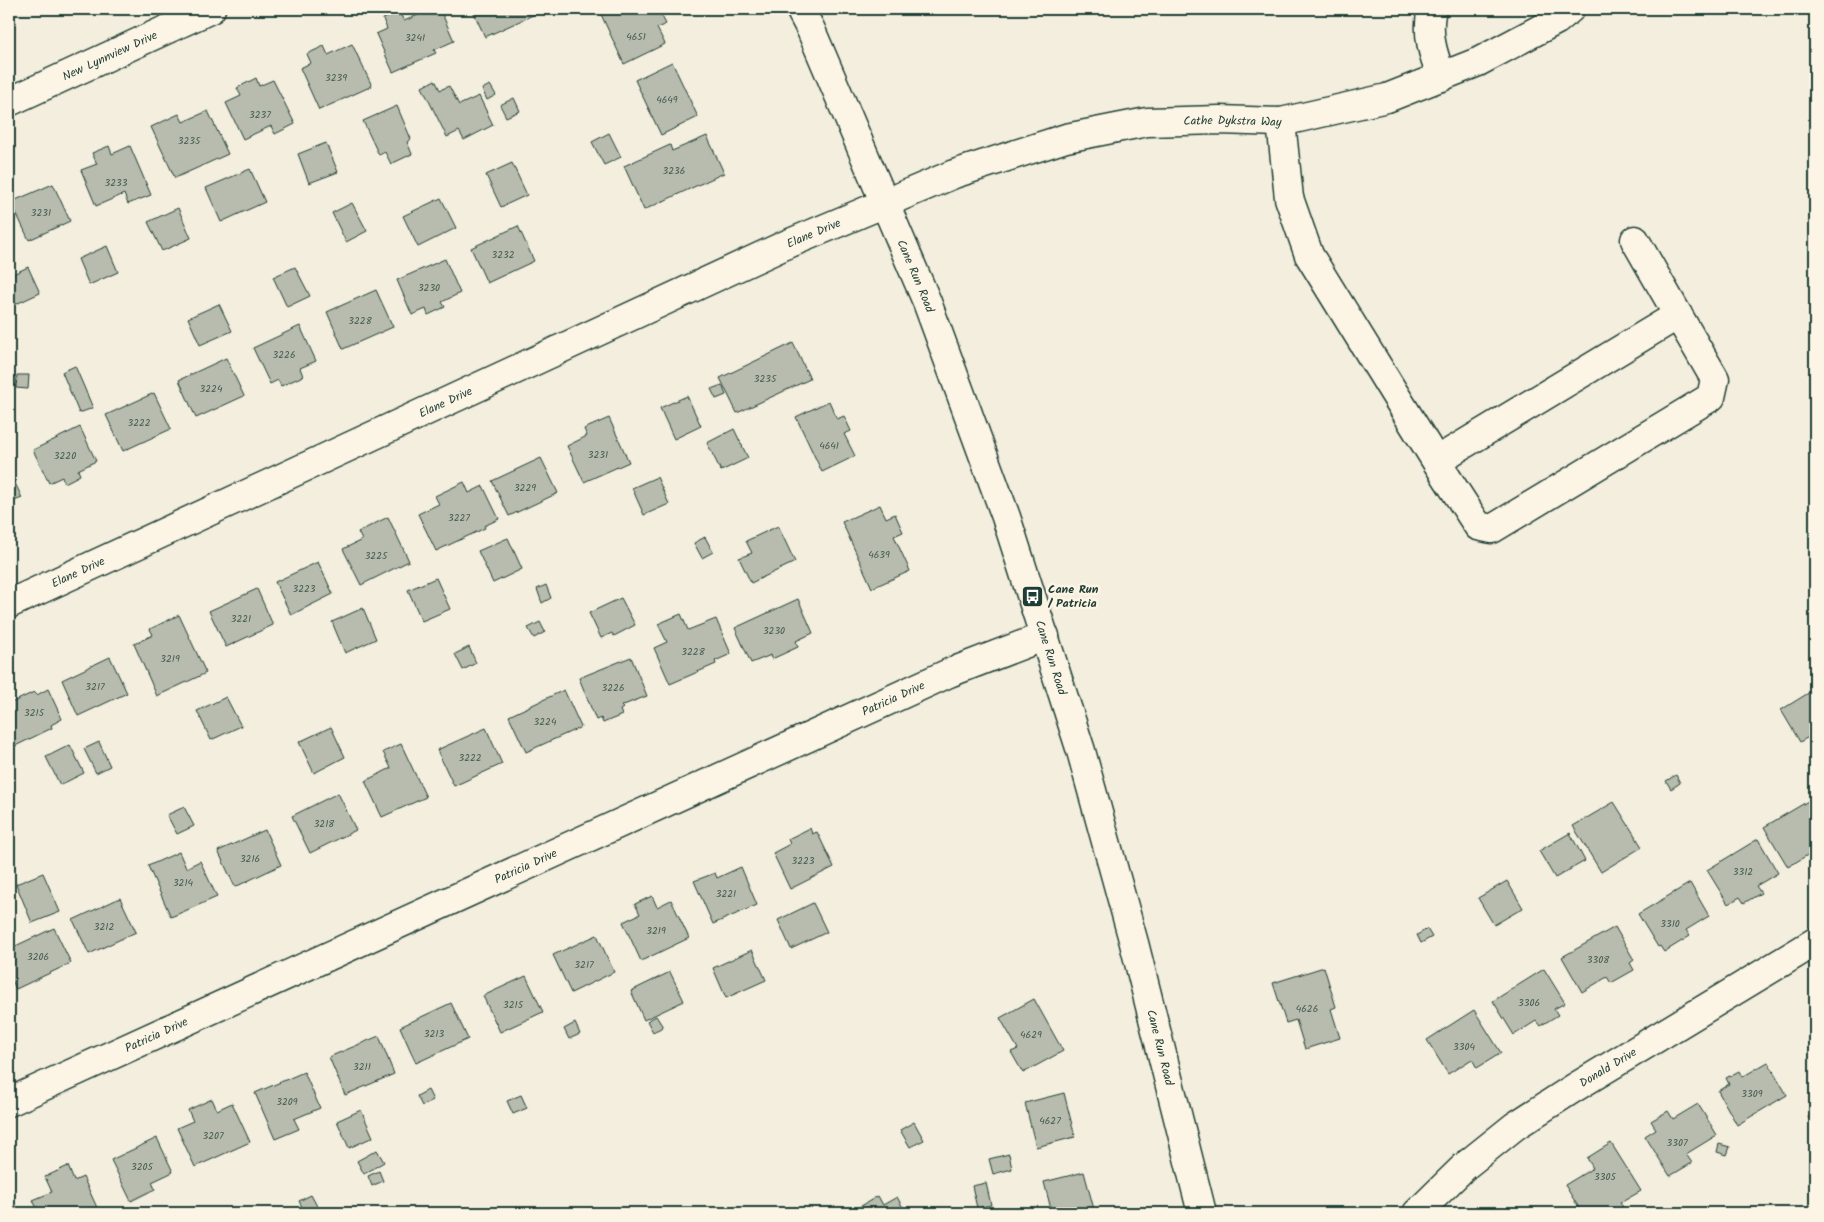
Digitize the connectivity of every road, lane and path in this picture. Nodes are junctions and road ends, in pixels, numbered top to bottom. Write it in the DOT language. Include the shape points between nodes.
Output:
graph roads {
  1 [pos="211,9"];
  2 [pos="800,9"];
  3 [pos="1432,9"];
  4 [pos="1570,9"];
  5 [pos="1442,77"];
  6 [pos="9,102"];
  7 [pos="1280,122"];
  8 [pos="884,202"];
  9 [pos="1635,240"];
  10 [pos="1678,315"];
  11 [pos="1436,462"];
  12 [pos="9,604"];
  13 [pos="1045,636"];
  14 [pos="1815,942"];
  15 [pos="9,1102"];
  16 [pos="1202,1213"];
  17 [pos="1417,1213"];
  1 -- 6 [label="main road, New Lynnview Drive"];
  2 -- 8 [label="main road, Cane Run Road"];
  3 -- 5 [label="main road" via="1430,39"];
  4 -- 5 [label="main road, Cathe Dykstra Way" via="1557,20 1478,62"];
  5 -- 7 [label="main road, Cathe Dykstra Way" via="1387,98"];
  7 -- 8 [label="main road, Cathe Dykstra Way" via="1147,122 1066,138 954,174"];
  7 -- 11 [label="main road" via="1289,198 1309,255"];
  8 -- 12 [label="main road, Elane Drive"];
  8 -- 13 [label="main road, Cane Run Road" via="951,366"];
  9 -- 10 [label="main road"];
  10 -- 11 [label="main road"];
  10 -- 11 [label="main road" via="1716,379 1711,397 1492,529 1478,526"];
  13 -- 15 [label="main road, Patricia Drive" via="949,673"];
  13 -- 16 [label="main road, Cane Run Road" via="1081,751 1134,943"];
  14 -- 17 [label="main road, Donald Drive" via="1515,1126 1465,1166"];
}
